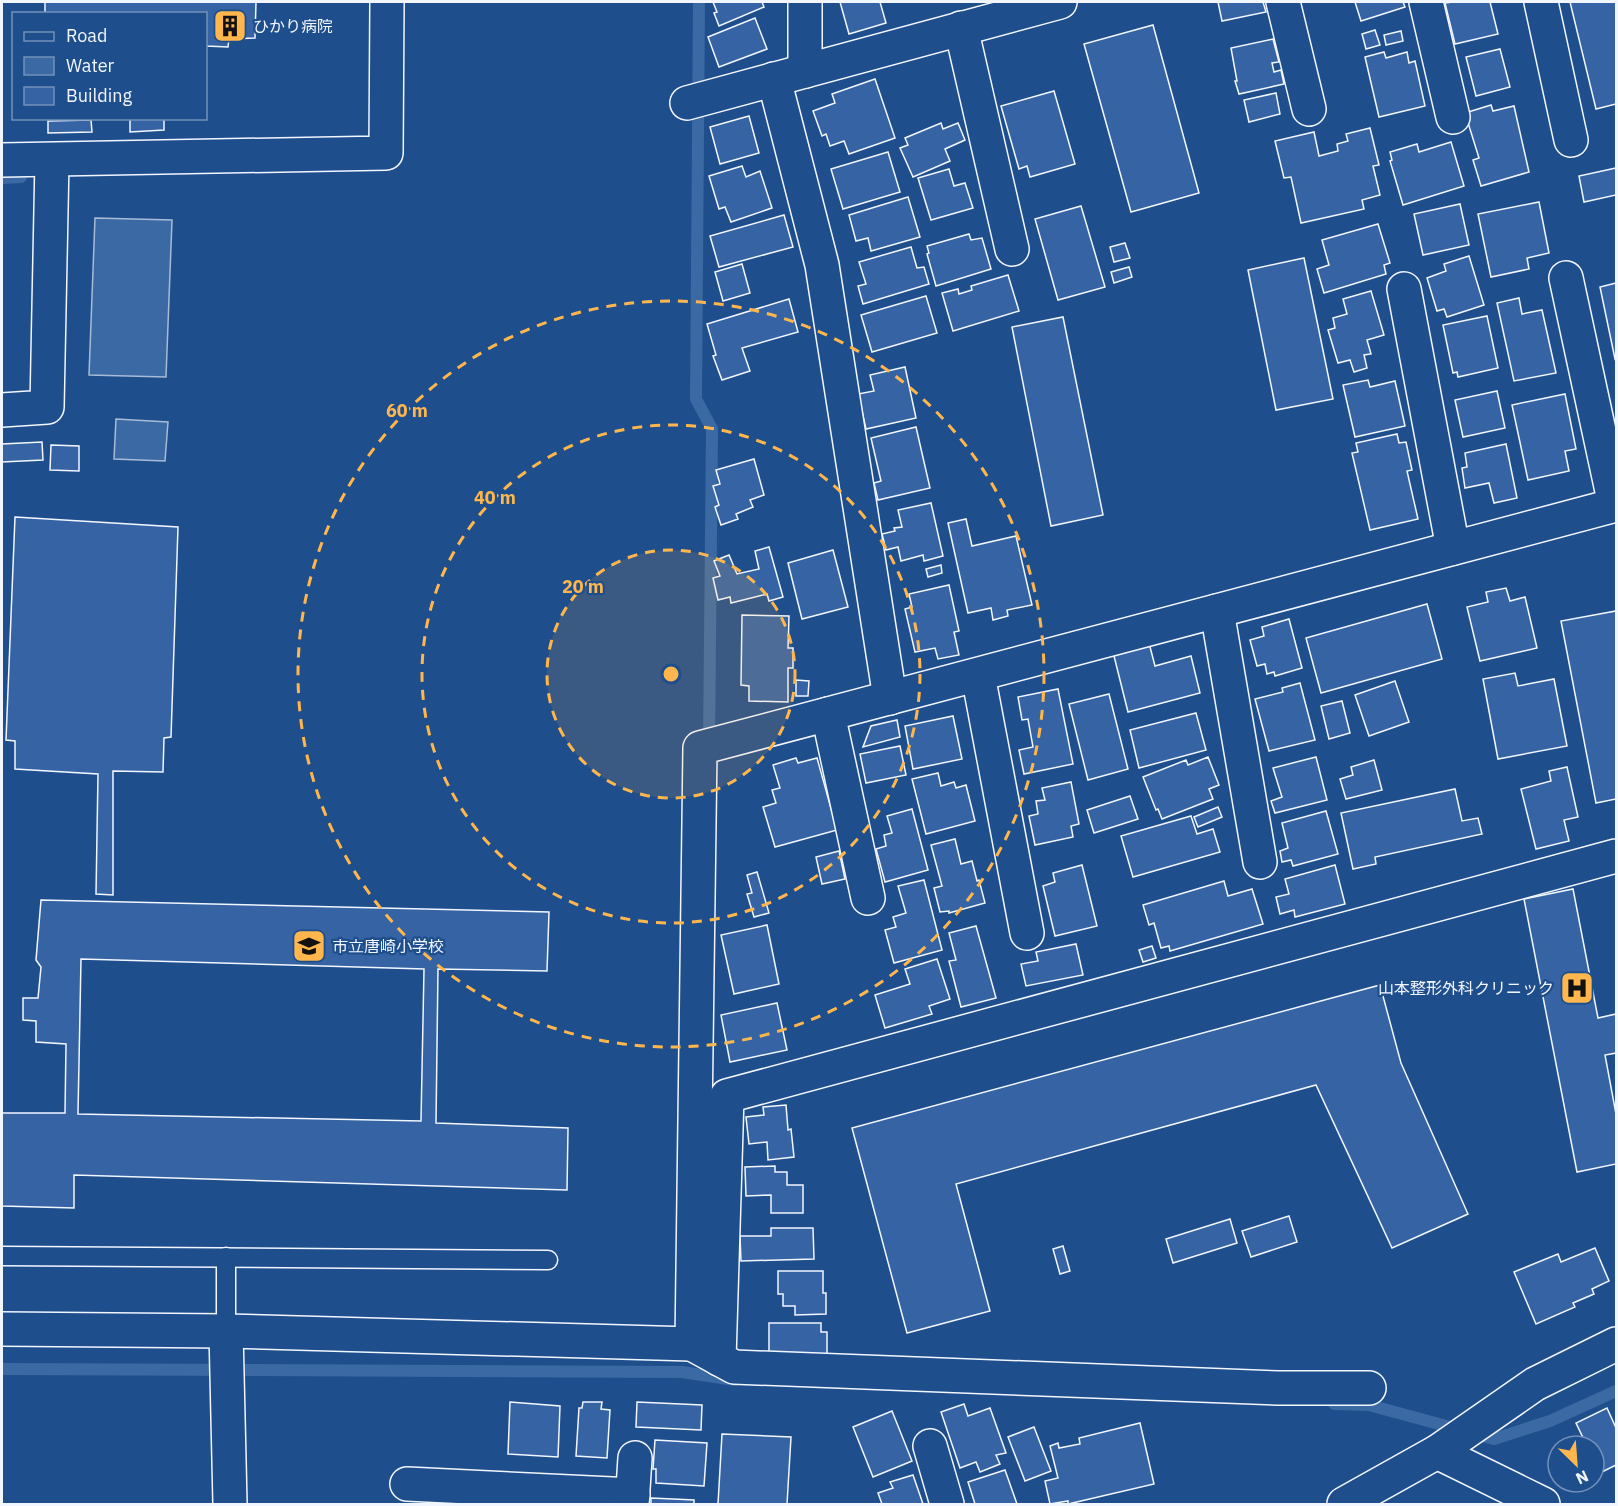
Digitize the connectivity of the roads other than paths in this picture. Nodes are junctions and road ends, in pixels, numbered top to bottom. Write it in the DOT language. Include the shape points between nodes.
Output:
graph roads {
  1 [pos="387,2"];
  2 [pos="805,2"];
  3 [pos="1060,2"];
  4 [pos="1283,2"];
  5 [pos="1426,2"];
  6 [pos="1541,2"];
  7 [pos="961,28"];
  8 [pos="790,75"];
  9 [pos="687,103"];
  10 [pos="1309,109"];
  11 [pos="1453,117"];
  12 [pos="1571,140"];
  13 [pos="2,160"];
  14 [pos="52,160"];
  15 [pos="1012,249"];
  16 [pos="1566,278"];
  17 [pos="1404,289"];
  18 [pos="2,410"];
  19 [pos="1616,505"];
  20 [pos="1453,548"];
  21 [pos="1217,611"];
  22 [pos="978,675"];
  23 [pos="890,698"];
  24 [pos="828,714"];
  25 [pos="1617,856"];
  26 [pos="1260,862"];
  27 [pos="868,898"];
  28 [pos="1027,933"];
  29 [pos="727,1096"];
  30 [pos="694,1106"];
  31 [pos="2,1256"];
  32 [pos="226,1257"];
  33 [pos="548,1260"];
  34 [pos="2,1329"];
  35 [pos="226,1337"];
  36 [pos="1617,1344"];
  37 [pos="705,1352"];
  38 [pos="1369,1388"];
  39 [pos="930,1446"];
  40 [pos="1438,1450"];
  41 [pos="635,1458"];
  42 [pos="407,1484"];
  43 [pos="633,1500"];
  44 [pos="230,1504"];
  45 [pos="947,1504"];
  46 [pos="1344,1504"];
  47 [pos="1543,1504"];
  1 -- 14 [label="street" via="386,153"];
  2 -- 8 [label="street"];
  3 -- 7 [label="street"];
  4 -- 10 [label="street"];
  5 -- 11 [label="street"];
  6 -- 12 [label="street"];
  7 -- 8 [label="street"];
  7 -- 15 [label="street"];
  8 -- 9 [label="street"];
  8 -- 23 [label="street"];
  13 -- 14 [label="street"];
  14 -- 18 [label="street" via="47,407"];
  16 -- 19 [label="street"];
  17 -- 20 [label="street"];
  19 -- 20 [label="street"];
  20 -- 21 [label="street"];
  21 -- 22 [label="street"];
  21 -- 26 [label="street"];
  22 -- 23 [label="street"];
  22 -- 28 [label="street"];
  23 -- 24 [label="street"];
  24 -- 27 [label="street"];
  24 -- 30 [label="street" via="700,748"];
  25 -- 29 [label="street"];
  29 -- 30 [label="street"];
  29 -- 37 [label="street"];
  30 -- 37 [label="street"];
  31 -- 32 [label="lane"];
  32 -- 33 [label="lane"];
  32 -- 35 [label="lane"];
  34 -- 35 [label="street"];
  35 -- 37 [label="street"];
  35 -- 44 [label="street"];
  36 -- 40 [label="street" via="1535,1384"];
  37 -- 38 [label="street" via="734,1368"];
  39 -- 45 [label="street"];
  40 -- 46 [label="street"];
  40 -- 47 [label="street"];
  41 -- 43 [label="street"];
  42 -- 43 [label="street"];
}
